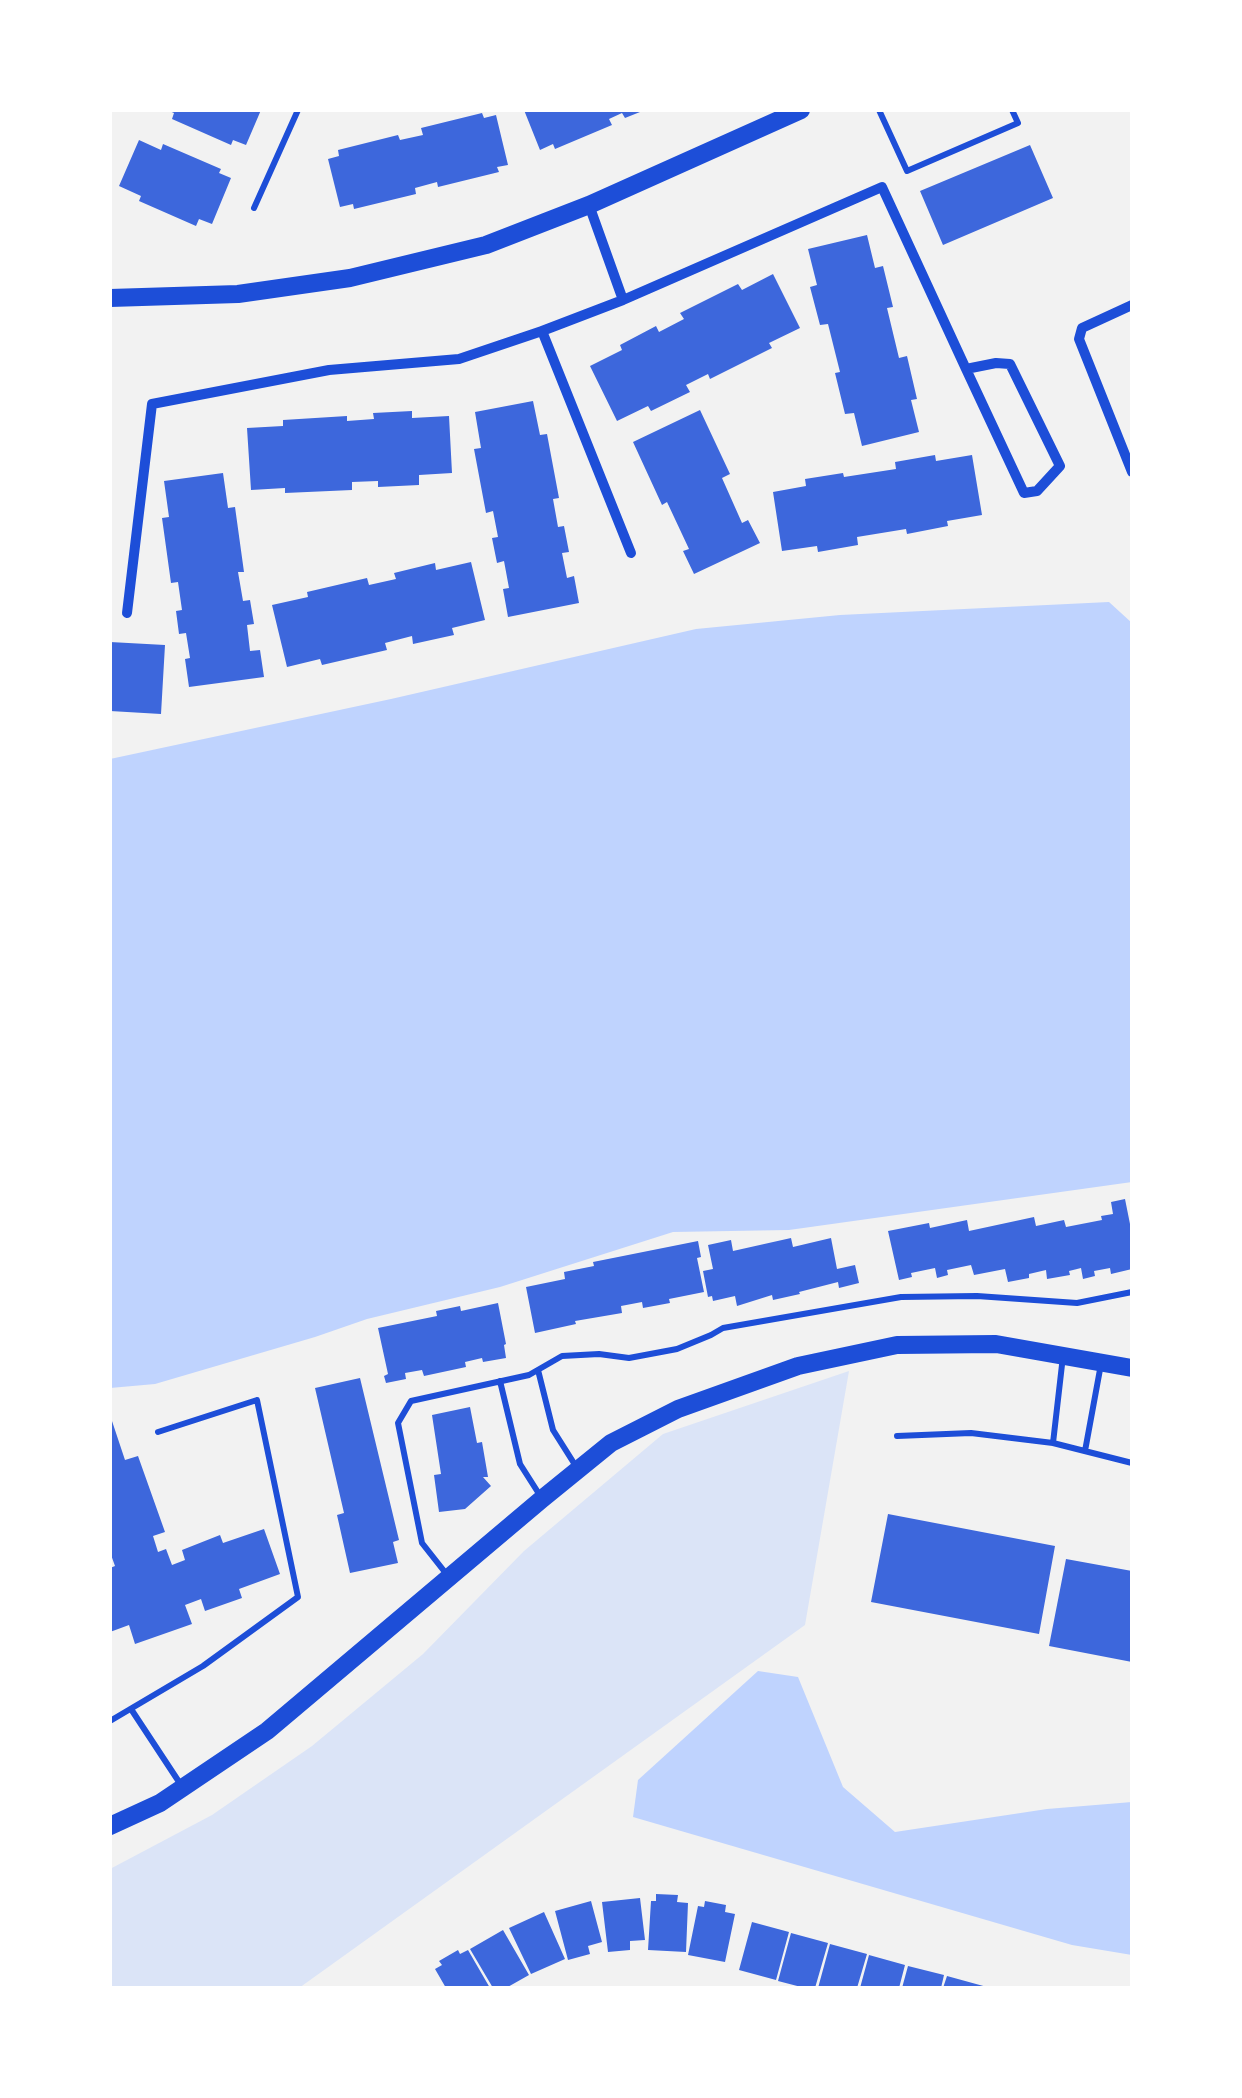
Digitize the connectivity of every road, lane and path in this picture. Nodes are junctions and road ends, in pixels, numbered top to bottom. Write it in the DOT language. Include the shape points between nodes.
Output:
graph roads {
  1 [pos="298,110"];
  2 [pos="800,110"];
  3 [pos="878,110"];
  4 [pos="1012,110"];
  5 [pos="590,204"];
  6 [pos="254,208"];
  7 [pos="110,298"];
  8 [pos="622,300"];
  9 [pos="1132,305"];
  10 [pos="542,331"];
  11 [pos="966,370"];
  12 [pos="1132,472"];
  13 [pos="631,553"];
  14 [pos="127,613"];
  15 [pos="1132,1292"];
  16 [pos="1064,1355"];
  17 [pos="1101,1361"];
  18 [pos="1132,1368"];
  19 [pos="538,1370"];
  20 [pos="500,1382"];
  21 [pos="158,1432"];
  22 [pos="897,1436"];
  23 [pos="1053,1444"];
  24 [pos="1085,1451"];
  25 [pos="1132,1463"];
  26 [pos="578,1469"];
  27 [pos="542,1498"];
  28 [pos="449,1577"];
  29 [pos="132,1709"];
  30 [pos="110,1720"];
  31 [pos="183,1788"];
  32 [pos="110,1826"];
  1 -- 6 [label="lane"];
  2 -- 5 [label="street"];
  3 -- 4 [label="lane" via="907,172 1018,122"];
  5 -- 7 [label="street" via="486,245 350,278 238,294"];
  5 -- 8 [label="street"];
  8 -- 10 [label="street"];
  8 -- 11 [label="street" via="882,186"];
  9 -- 12 [label="street" via="1082,328 1079,339"];
  10 -- 13 [label="street"];
  10 -- 14 [label="street" via="459,358 329,370 152,404"];
  11 -- 11 [label="street" via="1024,493 1037,492 1060,466 1010,364"];
  15 -- 19 [label="lane" via="1076,1303 901,1297 723,1328 677,1349 630,1358 562,1356"];
  16 -- 17 [label="street"];
  16 -- 23 [label="lane"];
  16 -- 26 [label="street" via="996,1344 897,1345 798,1366 678,1409 611,1443"];
  17 -- 18 [label="street"];
  17 -- 24 [label="lane"];
  19 -- 20 [label="lane"];
  19 -- 26 [label="lane" via="553,1430"];
  20 -- 27 [label="lane" via="520,1464"];
  20 -- 28 [label="lane" via="411,1401 398,1423 422,1543"];
  21 -- 29 [label="lane" via="257,1400 298,1597"];
  22 -- 23 [label="lane" via="971,1434"];
  23 -- 24 [label="lane"];
  24 -- 25 [label="lane"];
  26 -- 27 [label="street"];
  27 -- 28 [label="street"];
  28 -- 31 [label="street" via="267,1731"];
  29 -- 30 [label="lane"];
  29 -- 31 [label="lane"];
  31 -- 32 [label="street"];
}
